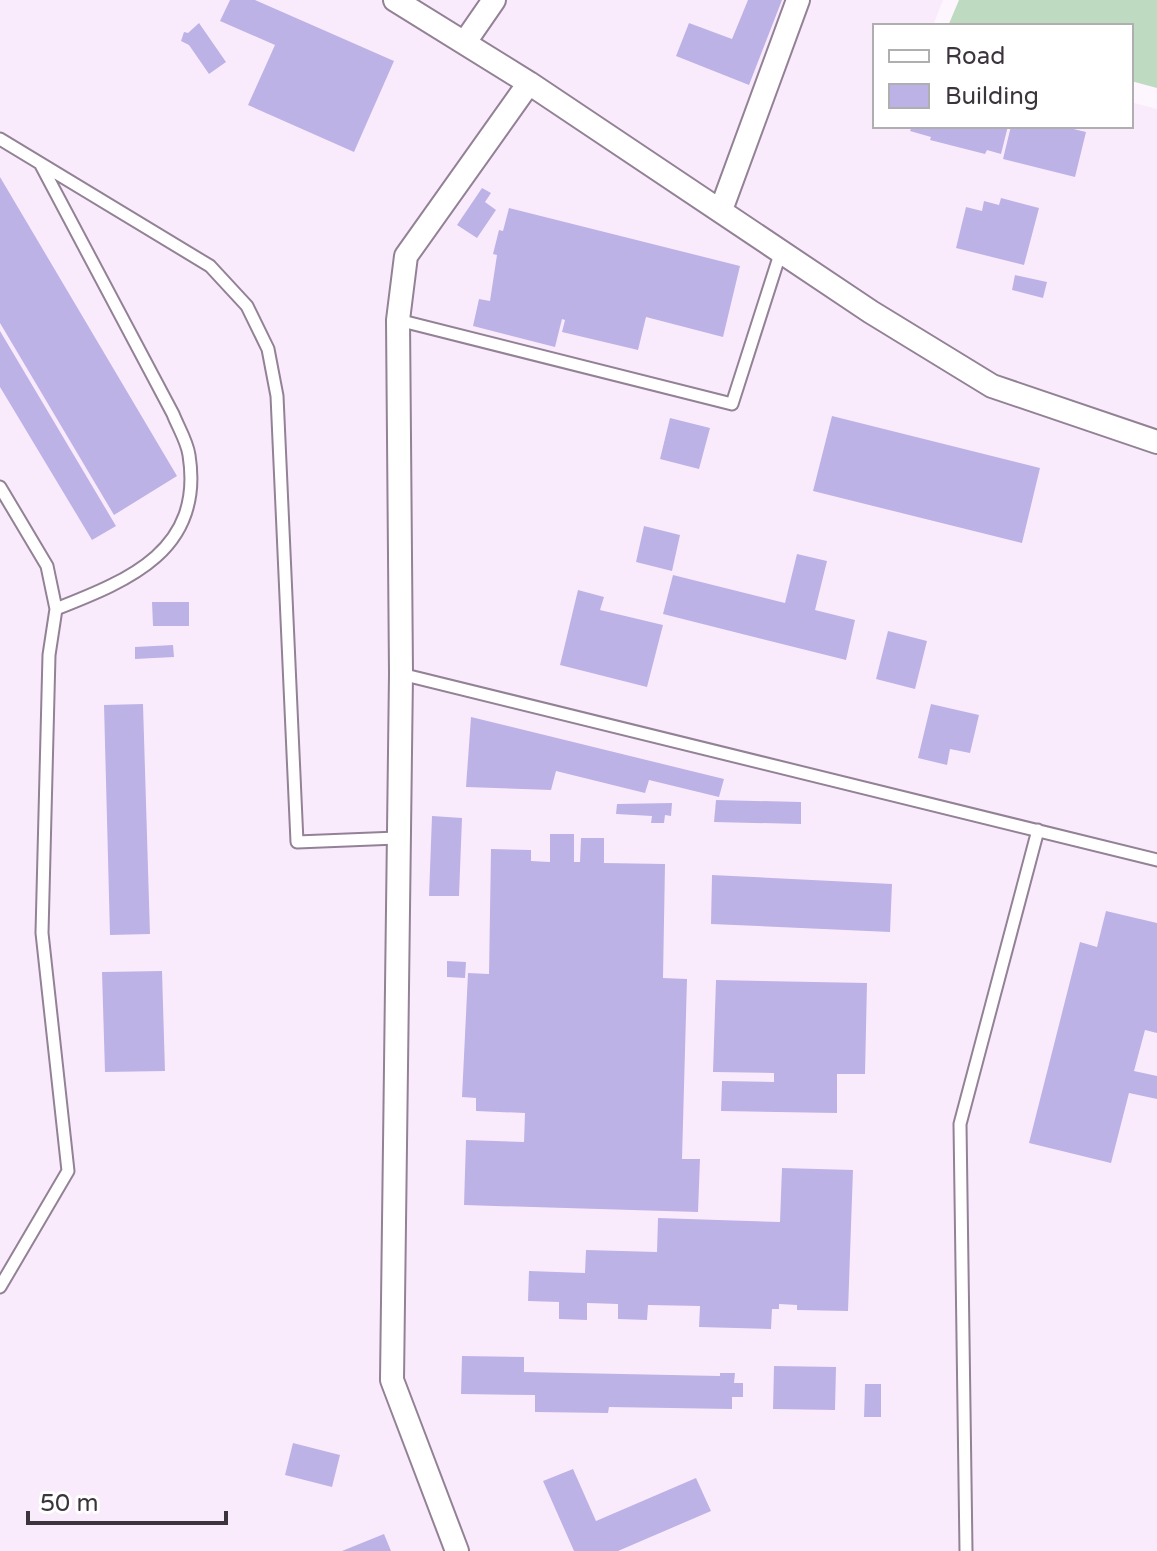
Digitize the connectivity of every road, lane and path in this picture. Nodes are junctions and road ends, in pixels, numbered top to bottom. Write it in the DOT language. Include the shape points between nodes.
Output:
graph roads {
  1 [pos="395,0"];
  2 [pos="494,0"];
  3 [pos="798,0"];
  4 [pos="465,42"];
  5 [pos="529,83"];
  6 [pos="0,139"];
  7 [pos="40,163"];
  8 [pos="721,210"];
  9 [pos="781,251"];
  10 [pos="398,320"];
  11 [pos="1157,442"];
  12 [pos="0,487"];
  13 [pos="56,609"];
  14 [pos="401,674"];
  15 [pos="1038,830"];
  16 [pos="397,838"];
  17 [pos="1157,860"];
  18 [pos="0,1287"];
  19 [pos="457,1551"];
  20 [pos="966,1551"];
  1 -- 4 [label="street"];
  2 -- 4 [label="street"];
  3 -- 8 [label="street"];
  4 -- 5 [label="street"];
  5 -- 8 [label="street"];
  5 -- 10 [label="street" via="406,256"];
  6 -- 7 [label="lane"];
  7 -- 13 [label="lane" via="173,414 189,453 190,478 181,527 155,560 104,590"];
  7 -- 16 [label="lane" via="210,266 247,306 268,349 277,396 297,842"];
  8 -- 9 [label="street"];
  9 -- 10 [label="lane" via="732,404"];
  9 -- 11 [label="street" via="992,386"];
  10 -- 14 [label="street"];
  12 -- 13 [label="lane" via="47,566"];
  13 -- 18 [label="lane" via="49,655 42,933 68,1171"];
  14 -- 15 [label="lane"];
  14 -- 16 [label="street"];
  15 -- 17 [label="lane"];
  15 -- 20 [label="lane" via="960,1124"];
  16 -- 19 [label="street" via="392,1380"];
}
